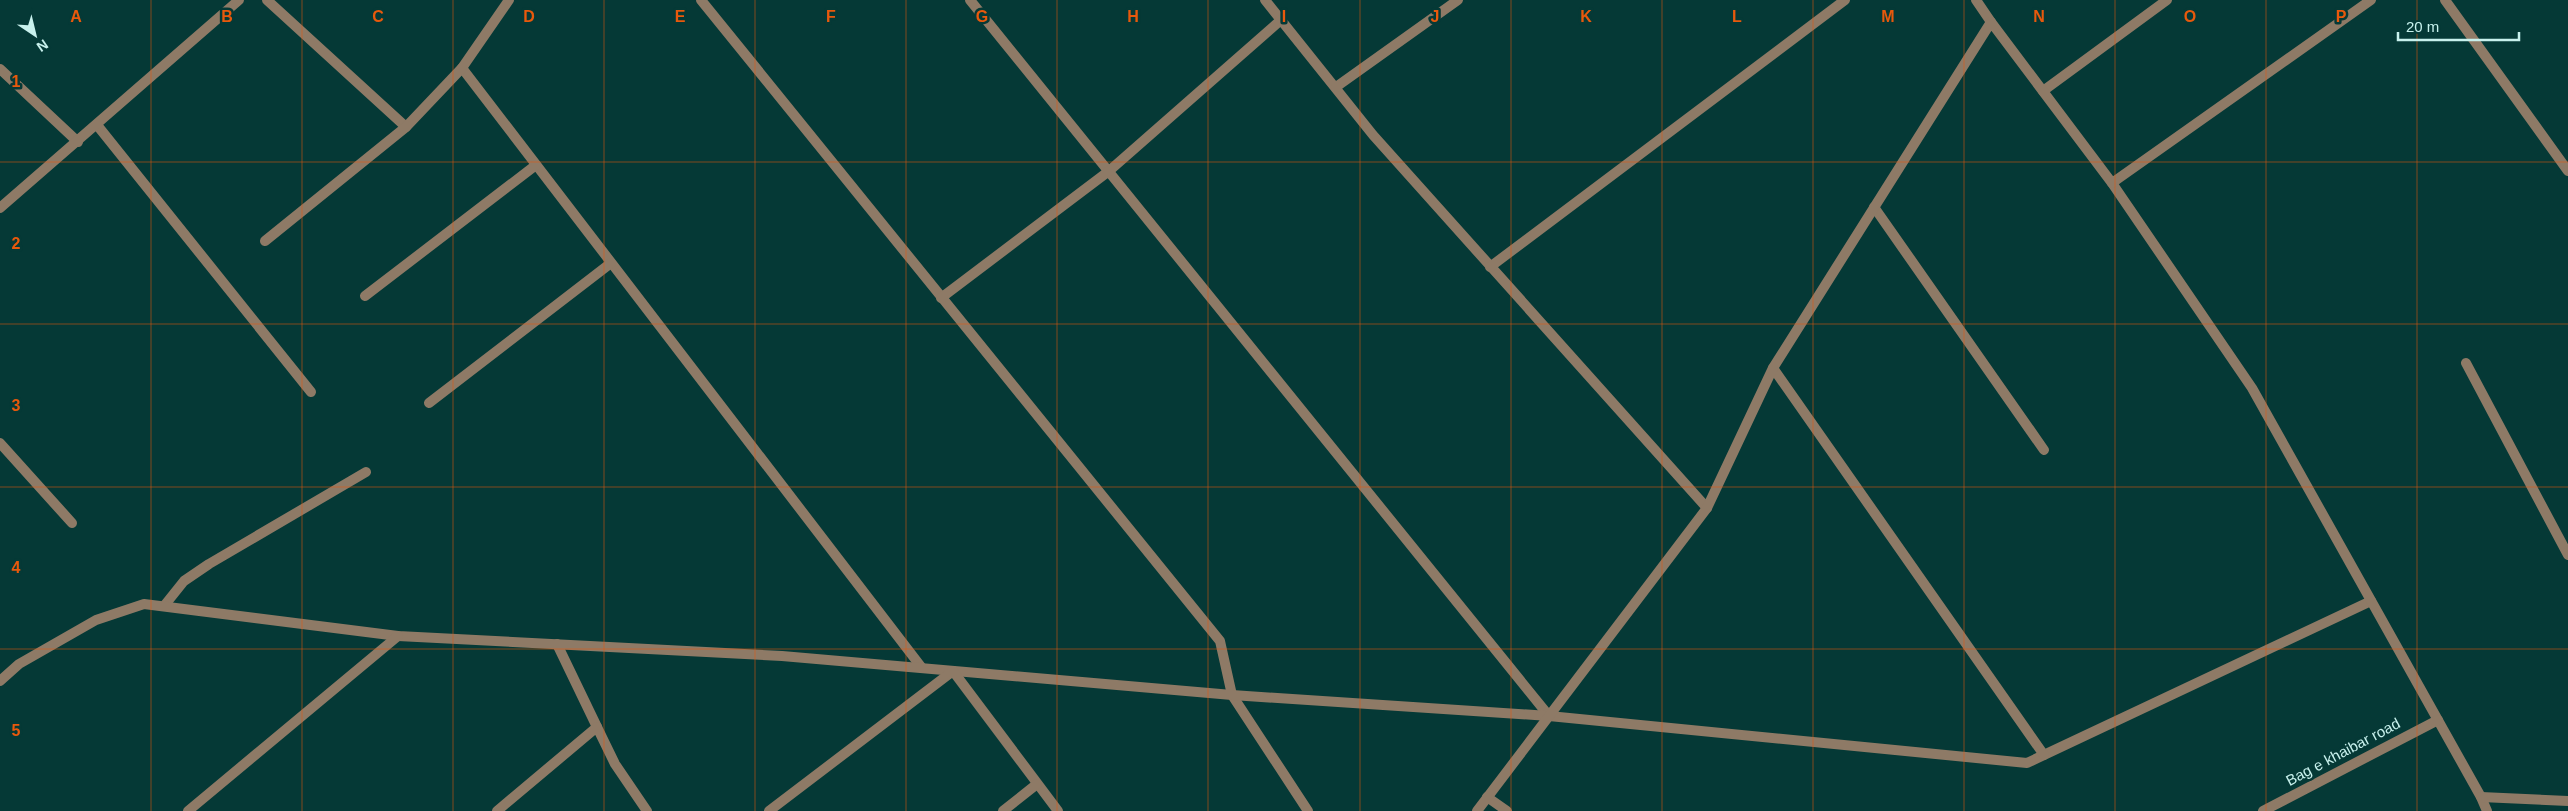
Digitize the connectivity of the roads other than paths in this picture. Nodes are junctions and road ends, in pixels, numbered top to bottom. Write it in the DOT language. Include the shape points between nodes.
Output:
graph roads {
  1 [pos="239,0"];
  2 [pos="266,0"];
  3 [pos="509,0"];
  4 [pos="701,0"];
  5 [pos="970,0"];
  6 [pos="1266,0"];
  7 [pos="1458,0"];
  8 [pos="1845,0"];
  9 [pos="1976,0"];
  10 [pos="2167,0"];
  11 [pos="2371,0"];
  12 [pos="2445,0"];
  13 [pos="1282,20"];
  14 [pos="1991,22"];
  15 [pos="462,68"];
  16 [pos="0,69"];
  17 [pos="1336,87"];
  18 [pos="2043,91"];
  19 [pos="97,125"];
  20 [pos="406,127"];
  21 [pos="78,142"];
  22 [pos="536,165"];
  23 [pos="1109,170"];
  24 [pos="2568,171"];
  25 [pos="2112,183"];
  26 [pos="1874,207"];
  27 [pos="0,208"];
  28 [pos="265,241"];
  29 [pos="611,263"];
  30 [pos="1490,267"];
  31 [pos="365,296"];
  32 [pos="941,298"];
  33 [pos="2466,363"];
  34 [pos="1773,368"];
  35 [pos="310,392"];
  36 [pos="429,403"];
  37 [pos="0,443"];
  38 [pos="2044,450"];
  39 [pos="366,472"];
  40 [pos="1707,508"];
  41 [pos="72,523"];
  42 [pos="2568,555"];
  43 [pos="2371,601"];
  44 [pos="164,606"];
  45 [pos="398,636"];
  46 [pos="557,644"];
  47 [pos="922,668"];
  48 [pos="953,671"];
  49 [pos="0,681"];
  50 [pos="1232,695"];
  51 [pos="1549,716"];
  52 [pos="2438,720"];
  53 [pos="597,727"];
  54 [pos="2044,755"];
  55 [pos="1037,784"];
  56 [pos="1487,797"];
  57 [pos="2481,797"];
  58 [pos="2568,801"];
  59 [pos="188,811"];
  60 [pos="497,811"];
  61 [pos="647,811"];
  62 [pos="769,811"];
  63 [pos="1003,811"];
  64 [pos="1058,811"];
  65 [pos="1308,811"];
  66 [pos="1476,811"];
  67 [pos="1507,811"];
  68 [pos="2262,811"];
  69 [pos="2487,811"];
  1 -- 19 [label="street"];
  2 -- 20 [label="street"];
  3 -- 15 [label="street"];
  4 -- 32 [label="street"];
  5 -- 23 [label="street"];
  6 -- 13 [label="street"];
  7 -- 17 [label="street"];
  8 -- 30 [label="street"];
  9 -- 14 [label="street"];
  10 -- 18 [label="street"];
  11 -- 25 [label="street"];
  12 -- 24 [label="street"];
  13 -- 17 [label="street"];
  13 -- 23 [label="street"];
  14 -- 18 [label="street"];
  14 -- 26 [label="street"];
  15 -- 20 [label="street"];
  15 -- 22 [label="street"];
  16 -- 21 [label="street"];
  17 -- 30 [label="street" via="1373,135"];
  18 -- 25 [label="street"];
  19 -- 21 [label="street"];
  19 -- 35 [label="street"];
  20 -- 28 [label="street"];
  21 -- 27 [label="street"];
  22 -- 29 [label="street"];
  22 -- 31 [label="street"];
  23 -- 32 [label="street"];
  23 -- 51 [label="street"];
  25 -- 43 [label="street" via="2252,388"];
  26 -- 34 [label="street"];
  26 -- 38 [label="street"];
  29 -- 36 [label="street"];
  29 -- 47 [label="street"];
  30 -- 40 [label="street"];
  32 -- 50 [label="street" via="1220,641"];
  33 -- 42 [label="street"];
  34 -- 40 [label="street"];
  34 -- 54 [label="street"];
  37 -- 41 [label="street"];
  39 -- 44 [label="street" via="209,564 184,581"];
  40 -- 51 [label="street"];
  43 -- 52 [label="street"];
  43 -- 54 [label="street"];
  44 -- 45 [label="street"];
  44 -- 49 [label="street" via="144,604 96,620 19,664"];
  45 -- 46 [label="street"];
  45 -- 59 [label="street"];
  46 -- 47 [label="street" via="782,656"];
  46 -- 53 [label="street"];
  47 -- 48 [label="street"];
  48 -- 50 [label="street"];
  48 -- 55 [label="street"];
  48 -- 62 [label="street"];
  50 -- 51 [label="street"];
  50 -- 65 [label="street"];
  51 -- 54 [label="street" via="2027,763"];
  51 -- 56 [label="street"];
  52 -- 57 [label="street"];
  52 -- 68 [label="street, Bag e khaibar road"];
  53 -- 60 [label="street"];
  53 -- 61 [label="street" via="615,764"];
  55 -- 63 [label="street"];
  55 -- 64 [label="street"];
  56 -- 66 [label="street"];
  56 -- 67 [label="street"];
  57 -- 58 [label="street"];
  57 -- 69 [label="street"];
}
